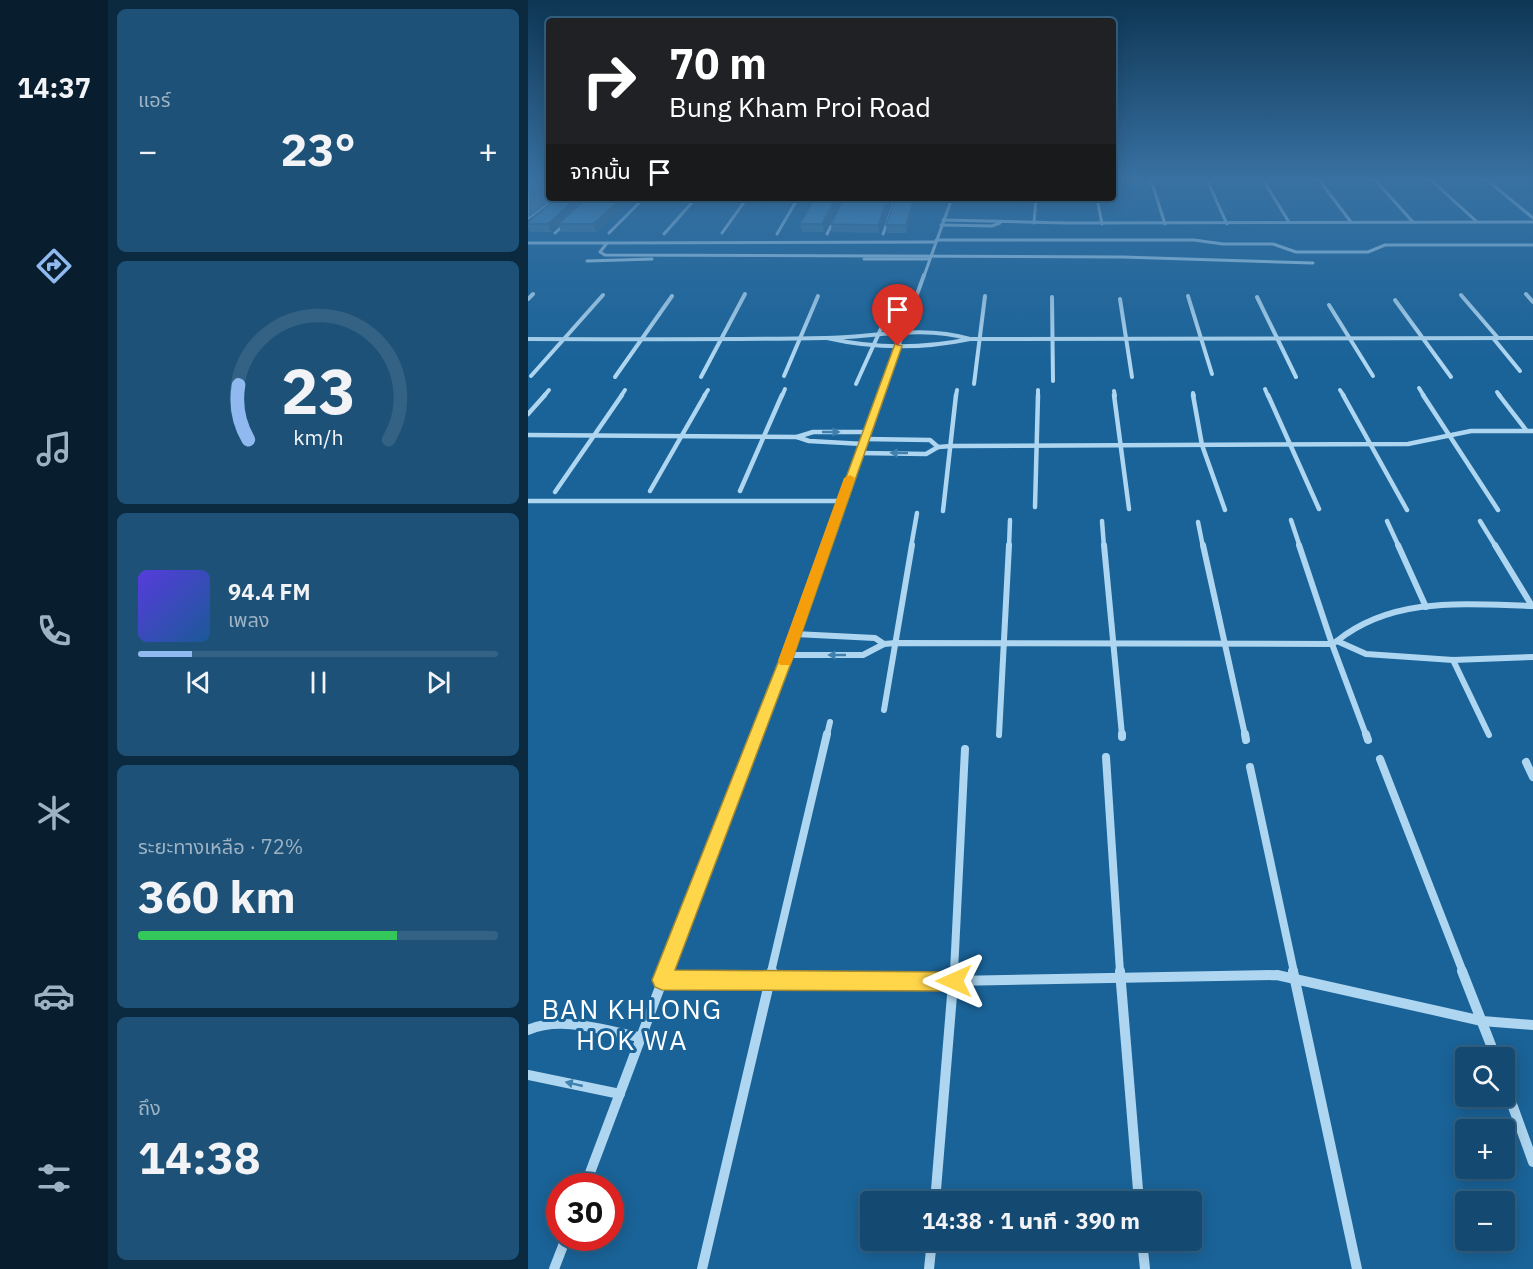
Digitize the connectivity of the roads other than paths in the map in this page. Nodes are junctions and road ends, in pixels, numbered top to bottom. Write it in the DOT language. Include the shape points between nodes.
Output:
graph roads {
  1 [pos="935,241"];
  2 [pos="528,243"];
  3 [pos="607,243"];
  4 [pos="1533,245"];
  5 [pos="930,257"];
  6 [pos="586,261"];
  7 [pos="1313,263"];
  8 [pos="898,291"];
  9 [pos="533,294"];
  10 [pos="745,294"];
  11 [pos="1526,294"];
  12 [pos="603,295"];
  13 [pos="1461,295"];
  14 [pos="672,296"];
  15 [pos="818,296"];
  16 [pos="985,296"];
  17 [pos="1188,296"];
  18 [pos="1052,297"];
  19 [pos="1257,297"];
  20 [pos="528,299"];
  21 [pos="1120,299"];
  22 [pos="1395,300"];
  23 [pos="1533,302"];
  24 [pos="1329,304"];
  25 [pos="903,332"];
  26 [pos="881,333"];
  27 [pos="721,338"];
  28 [pos="798,338"];
  29 [pos="827,338"];
  30 [pos="1350,338"];
  31 [pos="1422,338"];
  32 [pos="1496,338"];
  33 [pos="1533,338"];
  34 [pos="528,339"];
  35 [pos="565,339"];
  36 [pos="640,339"];
  37 [pos="970,339"];
  38 [pos="979,339"];
  39 [pos="1052,339"];
  40 [pos="1127,339"];
  41 [pos="1201,339"];
  42 [pos="1277,339"];
  43 [pos="875,345"];
  44 [pos="898,346"];
  45 [pos="1520,371"];
  46 [pos="1212,374"];
  47 [pos="531,376"];
  48 [pos="783,376"];
  49 [pos="1373,376"];
  50 [pos="615,377"];
  51 [pos="1132,377"];
  52 [pos="1296,377"];
  53 [pos="1450,377"];
  54 [pos="701,378"];
  55 [pos="1053,381"];
  56 [pos="856,384"];
  57 [pos="974,384"];
  58 [pos="1419,388"];
  59 [pos="785,389"];
  60 [pos="1265,389"];
  61 [pos="549,390"];
  62 [pos="625,390"];
  63 [pos="708,390"];
  64 [pos="957,390"];
  65 [pos="1038,390"];
  66 [pos="1340,390"];
  67 [pos="1114,391"];
  68 [pos="1497,392"];
  69 [pos="1193,393"];
  70 [pos="528,414"];
  71 [pos="1526,430"];
  72 [pos="1533,431"];
  73 [pos="528,435"];
  74 [pos="1451,435"];
  75 [pos="595,436"];
  76 [pos="682,437"];
  77 [pos="763,437"];
  78 [pos="797,437"];
  79 [pos="864,438"];
  80 [pos="1288,444"];
  81 [pos="1202,445"];
  82 [pos="1371,445"];
  83 [pos="952,446"];
  84 [pos="1121,446"];
  85 [pos="938,447"];
  86 [pos="1036,447"];
  87 [pos="859,453"];
  88 [pos="650,491"];
  89 [pos="740,491"];
  90 [pos="555,492"];
  91 [pos="528,501"];
  92 [pos="842,501"];
  93 [pos="1035,507"];
  94 [pos="1129,509"];
  95 [pos="1319,509"];
  96 [pos="1225,510"];
  97 [pos="1407,510"];
  98 [pos="1498,510"];
  99 [pos="943,511"];
  100 [pos="917,513"];
  101 [pos="1010,520"];
  102 [pos="1291,520"];
  103 [pos="1102,521"];
  104 [pos="1387,521"];
  105 [pos="1480,521"];
  106 [pos="1198,522"];
  107 [pos="1533,606"];
  108 [pos="1426,607"];
  109 [pos="795,634"];
  110 [pos="896,643"];
  111 [pos="1004,643"];
  112 [pos="1335,643"];
  113 [pos="884,644"];
  114 [pos="1113,644"];
  115 [pos="1225,644"];
  116 [pos="788,655"];
  117 [pos="1533,657"];
  118 [pos="1453,660"];
  119 [pos="885,710"];
  120 [pos="830,722"];
  121 [pos="999,735"];
  122 [pos="1489,735"];
  123 [pos="1122,737"];
  124 [pos="1246,740"];
  125 [pos="1368,740"];
  126 [pos="965,749"];
  127 [pos="1106,758"];
  128 [pos="1380,759"];
  129 [pos="1526,762"];
  130 [pos="1250,767"];
  131 [pos="1533,777"];
  132 [pos="1120,978"];
  133 [pos="1296,979"];
  134 [pos="662,980"];
  135 [pos="769,981"];
  136 [pos="954,981"];
  137 [pos="1482,1021"];
  138 [pos="1533,1025"];
  139 [pos="528,1030"];
  140 [pos="640,1037"];
  141 [pos="1492,1047"];
  142 [pos="528,1075"];
  143 [pos="620,1094"];
  144 [pos="1513,1107"];
  145 [pos="1533,1162"];
  146 [pos="590,1173"];
  147 [pos="936,1191"];
  148 [pos="1138,1191"];
  149 [pos="561,1251"];
  150 [pos="931,1251"];
  151 [pos="1143,1251"];
  152 [pos="554,1269"];
  153 [pos="702,1269"];
  154 [pos="929,1269"];
  155 [pos="1144,1269"];
  156 [pos="1356,1269"];
  1 -- 3 [label="street"];
  1 -- 4 [label="street" via="1194,240 1273,244 1296,252 1368,252 1385,245"];
  1 -- 5 [label="street"];
  2 -- 3 [label="street"];
  3 -- 5 [label="street" via="600,252 605,255"];
  5 -- 6 [label="street"];
  5 -- 7 [label="street" via="1186,258"];
  5 -- 25 [label="street"];
  8 -- 26 [label="street"];
  9 -- 20 [label="street"];
  10 -- 27 [label="street"];
  11 -- 23 [label="street"];
  12 -- 35 [label="street"];
  13 -- 32 [label="street"];
  14 -- 36 [label="street"];
  15 -- 28 [label="street"];
  16 -- 38 [label="street"];
  17 -- 41 [label="street"];
  18 -- 39 [label="street"];
  19 -- 42 [label="street"];
  21 -- 40 [label="street"];
  22 -- 31 [label="street"];
  24 -- 30 [label="street"];
  25 -- 26 [label="street"];
  25 -- 37 [label="street" via="949,333"];
  25 -- 44 [label="street"];
  26 -- 29 [label="street"];
  26 -- 43 [label="street"];
  27 -- 28 [label="street"];
  27 -- 36 [label="street"];
  27 -- 54 [label="street"];
  28 -- 29 [label="street"];
  28 -- 48 [label="street"];
  29 -- 43 [label="street"];
  30 -- 31 [label="street"];
  30 -- 42 [label="street"];
  30 -- 49 [label="street"];
  31 -- 32 [label="street"];
  31 -- 53 [label="street"];
  32 -- 33 [label="street"];
  32 -- 45 [label="street"];
  34 -- 35 [label="street"];
  35 -- 36 [label="street"];
  35 -- 47 [label="street"];
  36 -- 50 [label="street"];
  37 -- 38 [label="street"];
  37 -- 44 [label="street"];
  38 -- 39 [label="street"];
  38 -- 57 [label="street"];
  39 -- 40 [label="street"];
  39 -- 55 [label="street"];
  40 -- 41 [label="street"];
  40 -- 51 [label="street"];
  41 -- 42 [label="street"];
  41 -- 46 [label="street"];
  42 -- 52 [label="street"];
  43 -- 44 [label="street"];
  43 -- 56 [label="street"];
  44 -- 79 [label="street"];
  58 -- 74 [label="street"];
  59 -- 77 [label="street"];
  60 -- 80 [label="street"];
  61 -- 70 [label="street"];
  62 -- 75 [label="street"];
  63 -- 76 [label="street"];
  64 -- 83 [label="street"];
  65 -- 86 [label="street"];
  66 -- 82 [label="street"];
  67 -- 84 [label="street"];
  68 -- 71 [label="street"];
  69 -- 81 [label="street"];
  71 -- 72 [label="street"];
  71 -- 74 [label="street"];
  73 -- 75 [label="street"];
  74 -- 82 [label="street" via="1423,442"];
  74 -- 98 [label="street"];
  75 -- 76 [label="street"];
  75 -- 90 [label="street"];
  76 -- 77 [label="street"];
  76 -- 88 [label="street"];
  77 -- 78 [label="street"];
  77 -- 89 [label="street"];
  78 -- 79 [label="street" via="809,441"];
  78 -- 79 [label="street, one-way" via="813,432"];
  79 -- 85 [label="street" via="930,440"];
  79 -- 87 [label="street"];
  80 -- 81 [label="street"];
  80 -- 82 [label="street"];
  80 -- 95 [label="street"];
  81 -- 84 [label="street"];
  81 -- 96 [label="street"];
  82 -- 97 [label="street"];
  83 -- 85 [label="street"];
  83 -- 86 [label="street"];
  83 -- 99 [label="street"];
  84 -- 86 [label="street"];
  84 -- 94 [label="street"];
  85 -- 87 [label="street, one-way" via="926,454"];
  86 -- 93 [label="street"];
  87 -- 92 [label="street"];
  91 -- 92 [label="street"];
  92 -- 109 [label="street"];
  100 -- 110 [label="street"];
  101 -- 111 [label="street"];
  102 -- 112 [label="street"];
  103 -- 114 [label="street"];
  104 -- 108 [label="street"];
  105 -- 107 [label="street"];
  106 -- 115 [label="street"];
  107 -- 108 [label="street"];
  108 -- 112 [label="street" via="1374,617 1349,628"];
  109 -- 113 [label="street" via="875,638"];
  109 -- 116 [label="street"];
  110 -- 111 [label="street"];
  110 -- 113 [label="street"];
  110 -- 119 [label="street"];
  111 -- 114 [label="street"];
  111 -- 121 [label="street"];
  112 -- 115 [label="street"];
  112 -- 118 [label="street" via="1362,654"];
  112 -- 125 [label="street"];
  113 -- 116 [label="street, one-way" via="863,655"];
  114 -- 115 [label="street"];
  114 -- 123 [label="street"];
  115 -- 124 [label="street"];
  116 -- 134 [label="street"];
  117 -- 118 [label="street"];
  118 -- 122 [label="street"];
  120 -- 135 [label="street"];
  126 -- 136 [label="street"];
  127 -- 132 [label="street"];
  128 -- 137 [label="street"];
  129 -- 131 [label="street"];
  130 -- 133 [label="street"];
  132 -- 133 [label="street" via="1276,975"];
  132 -- 136 [label="street"];
  132 -- 148 [label="street"];
  133 -- 137 [label="street"];
  133 -- 156 [label="street"];
  134 -- 135 [label="street"];
  134 -- 140 [label="street"];
  135 -- 136 [label="street"];
  135 -- 153 [label="street"];
  136 -- 147 [label="street"];
  137 -- 138 [label="street"];
  137 -- 141 [label="street"];
  139 -- 140 [label="street" via="541,1024 565,1024"];
  140 -- 143 [label="street"];
  143 -- 142 [label="street, one-way"];
  143 -- 146 [label="street"];
  144 -- 145 [label="street"];
  149 -- 152 [label="street"];
  150 -- 154 [label="street"];
  151 -- 155 [label="street"];
}
